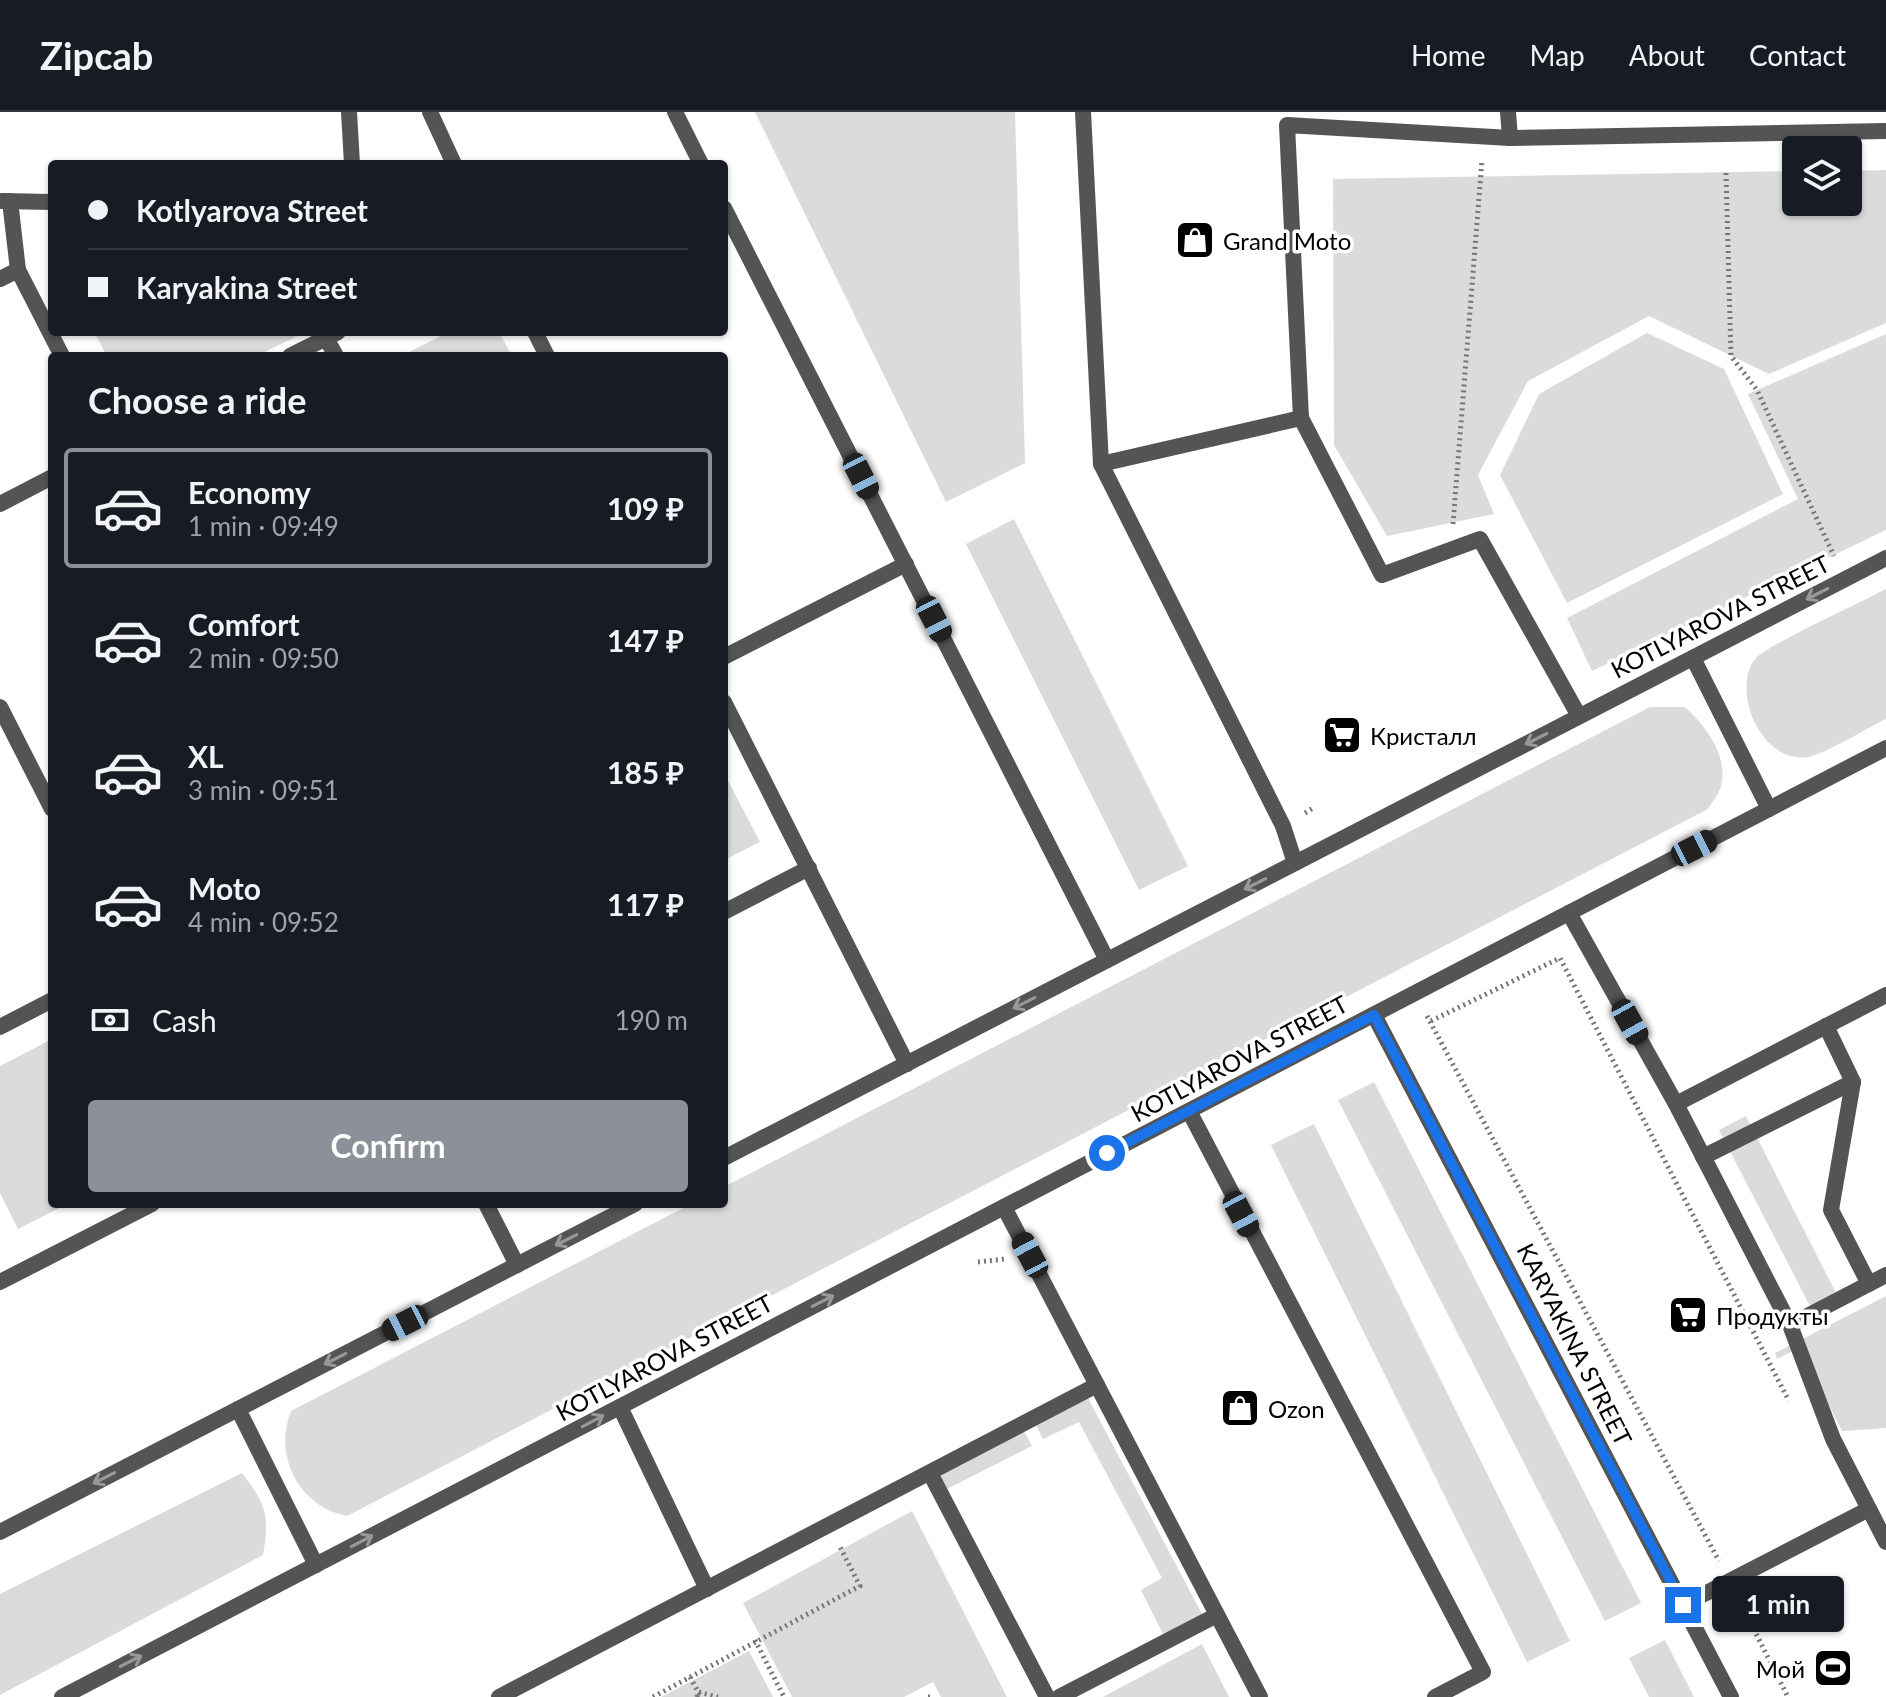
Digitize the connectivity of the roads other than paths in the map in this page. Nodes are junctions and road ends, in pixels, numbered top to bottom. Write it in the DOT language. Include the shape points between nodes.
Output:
graph roads {
  1 [pos="349,112"];
  2 [pos="430,112"];
  3 [pos="675,112"];
  4 [pos="1083,112"];
  5 [pos="1508,112"];
  6 [pos="1886,131"];
  7 [pos="1510,138"];
  8 [pos="352,160"];
  9 [pos="452,160"];
  10 [pos="699,160"];
  11 [pos="5,201"];
  12 [pos="48,202"];
  13 [pos="728,216"];
  14 [pos="18,270"];
  15 [pos="0,279"];
  16 [pos="48,329"];
  17 [pos="330,336"];
  18 [pos="298,352"];
  19 [pos="1301,418"];
  20 [pos="1101,464"];
  21 [pos="48,479"];
  22 [pos="0,504"];
  23 [pos="1886,558"];
  24 [pos="906,564"];
  25 [pos="728,655"];
  26 [pos="1693,658"];
  27 [pos="0,707"];
  28 [pos="728,710"];
  29 [pos="1579,716"];
  30 [pos="1886,748"];
  31 [pos="48,801"];
  32 [pos="1769,809"];
  33 [pos="1295,863"];
  34 [pos="809,868"];
  35 [pos="728,910"];
  36 [pos="1569,913"];
  37 [pos="1107,960"];
  38 [pos="1886,995"];
  39 [pos="48,1002"];
  40 [pos="1374,1015"];
  41 [pos="1826,1026"];
  42 [pos="0,1027"];
  43 [pos="907,1064"];
  44 [pos="1853,1082"];
  45 [pos="1676,1104"];
  46 [pos="1189,1111"];
  47 [pos="728,1156"];
  48 [pos="1703,1157"];
  49 [pos="1004,1207"];
  50 [pos="144,1208"];
  51 [pos="488,1208"];
  52 [pos="627,1208"];
  53 [pos="517,1265"];
  54 [pos="1886,1275"];
  55 [pos="0,1282"];
  56 [pos="1869,1284"];
  57 [pos="1790,1325"];
  58 [pos="1097,1385"];
  59 [pos="620,1407"];
  60 [pos="238,1409"];
  61 [pos="930,1473"];
  62 [pos="1869,1509"];
  63 [pos="0,1532"];
  64 [pos="1886,1542"];
  65 [pos="316,1565"];
  66 [pos="707,1589"];
  67 [pos="1683,1605"];
  68 [pos="1217,1615"];
  69 [pos="62,1697"];
  70 [pos="499,1697"];
  71 [pos="1047,1697"];
  72 [pos="1059,1697"];
  73 [pos="1260,1697"];
  74 [pos="1435,1697"];
  75 [pos="1731,1697"];
  1 -- 8 [label="street"];
  2 -- 9 [label="street"];
  3 -- 10 [label="street"];
  4 -- 20 [label="street"];
  5 -- 7 [label="street"];
  6 -- 7 [label="street"];
  7 -- 19 [label="street" via="1287,125"];
  11 -- 12 [label="street"];
  11 -- 14 [label="street"];
  13 -- 24 [label="street"];
  14 -- 15 [label="street"];
  14 -- 16 [label="street"];
  17 -- 18 [label="street"];
  19 -- 20 [label="street"];
  19 -- 29 [label="street" via="1382,575 1480,539"];
  20 -- 33 [label="street" via="1283,826"];
  21 -- 22 [label="street"];
  23 -- 26 [label="street, KOTLYAROVA STREET, one-way"];
  24 -- 25 [label="street"];
  24 -- 37 [label="street"];
  26 -- 29 [label="street, KOTLYAROVA STREET"];
  26 -- 32 [label="street"];
  27 -- 31 [label="street"];
  28 -- 34 [label="street"];
  29 -- 33 [label="street, KOTLYAROVA STREET, one-way"];
  30 -- 32 [label="street, KOTLYAROVA STREET"];
  32 -- 36 [label="street, KOTLYAROVA STREET"];
  33 -- 37 [label="street, KOTLYAROVA STREET, one-way"];
  34 -- 35 [label="street"];
  34 -- 43 [label="street"];
  36 -- 40 [label="street, KOTLYAROVA STREET"];
  36 -- 45 [label="street"];
  37 -- 43 [label="street, KOTLYAROVA STREET, one-way"];
  38 -- 41 [label="street"];
  39 -- 42 [label="street"];
  40 -- 46 [label="street, KOTLYAROVA STREET"];
  40 -- 67 [label="street, KARYAKINA STREET"];
  41 -- 44 [label="street"];
  41 -- 45 [label="street"];
  43 -- 47 [label="street, KOTLYAROVA STREET"];
  44 -- 48 [label="street"];
  44 -- 56 [label="street" via="1831,1210"];
  45 -- 48 [label="street"];
  46 -- 49 [label="street, KOTLYAROVA STREET"];
  46 -- 74 [label="street" via="1483,1672"];
  48 -- 57 [label="street"];
  49 -- 58 [label="street"];
  59 -- 49 [label="street, KOTLYAROVA STREET, one-way"];
  50 -- 55 [label="street"];
  51 -- 53 [label="street"];
  52 -- 53 [label="street, one-way"];
  53 -- 60 [label="street, one-way"];
  54 -- 56 [label="street"];
  56 -- 57 [label="street"];
  57 -- 62 [label="street" via="1833,1439"];
  58 -- 61 [label="street"];
  58 -- 68 [label="street"];
  65 -- 59 [label="street, KOTLYAROVA STREET, one-way"];
  59 -- 66 [label="street"];
  60 -- 63 [label="street, one-way"];
  60 -- 65 [label="street"];
  61 -- 66 [label="street"];
  61 -- 71 [label="street"];
  62 -- 64 [label="street"];
  62 -- 67 [label="street"];
  69 -- 65 [label="street, KOTLYAROVA STREET, one-way"];
  66 -- 70 [label="street"];
  67 -- 75 [label="street, KARYAKINA STREET"];
  68 -- 72 [label="street"];
  68 -- 73 [label="street"];
}
